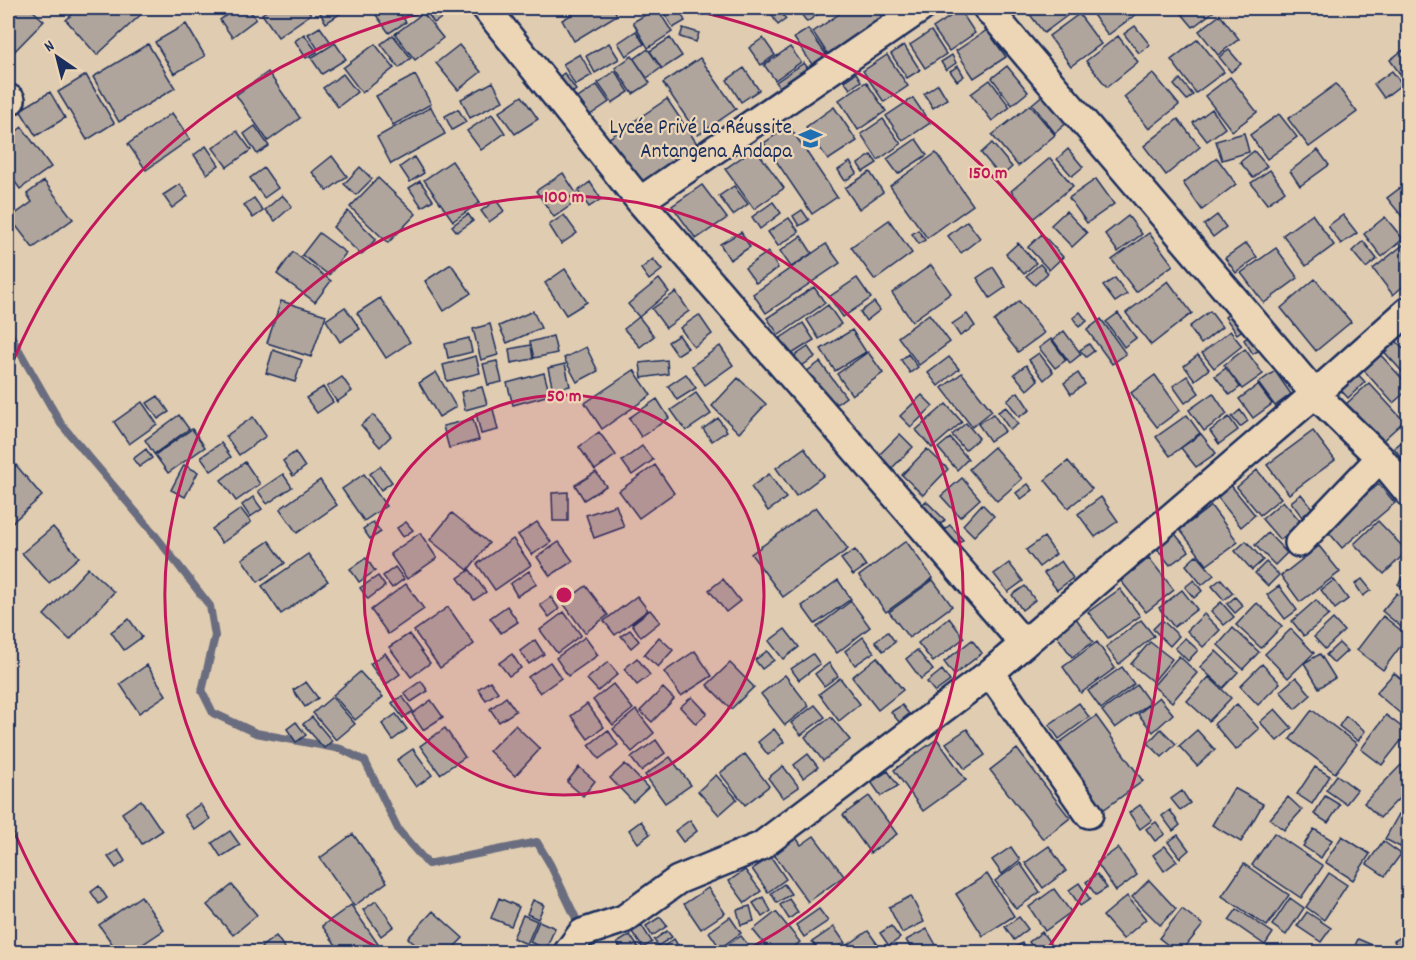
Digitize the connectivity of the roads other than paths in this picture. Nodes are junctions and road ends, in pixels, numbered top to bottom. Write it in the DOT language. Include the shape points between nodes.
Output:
graph roads {
  1 [pos="486,8"];
  2 [pos="921,8"];
  3 [pos="987,8"];
  4 [pos="640,201"];
  5 [pos="1408,311"];
  6 [pos="1315,394"];
  7 [pos="1380,458"];
  8 [pos="1408,492"];
  9 [pos="1299,543"];
  10 [pos="1024,644"];
  11 [pos="990,673"];
  12 [pos="1089,814"];
  13 [pos="568,952"];
  1 -- 4 [label="street"];
  2 -- 4 [label="street"];
  3 -- 6 [label="street"];
  4 -- 10 [label="street"];
  5 -- 6 [label="street"];
  6 -- 7 [label="street"];
  6 -- 10 [label="street"];
  7 -- 8 [label="street"];
  7 -- 9 [label="street"];
  10 -- 11 [label="street"];
  11 -- 12 [label="street"];
  11 -- 13 [label="street" via="761,846 678,880 624,919 582,933"];
}
